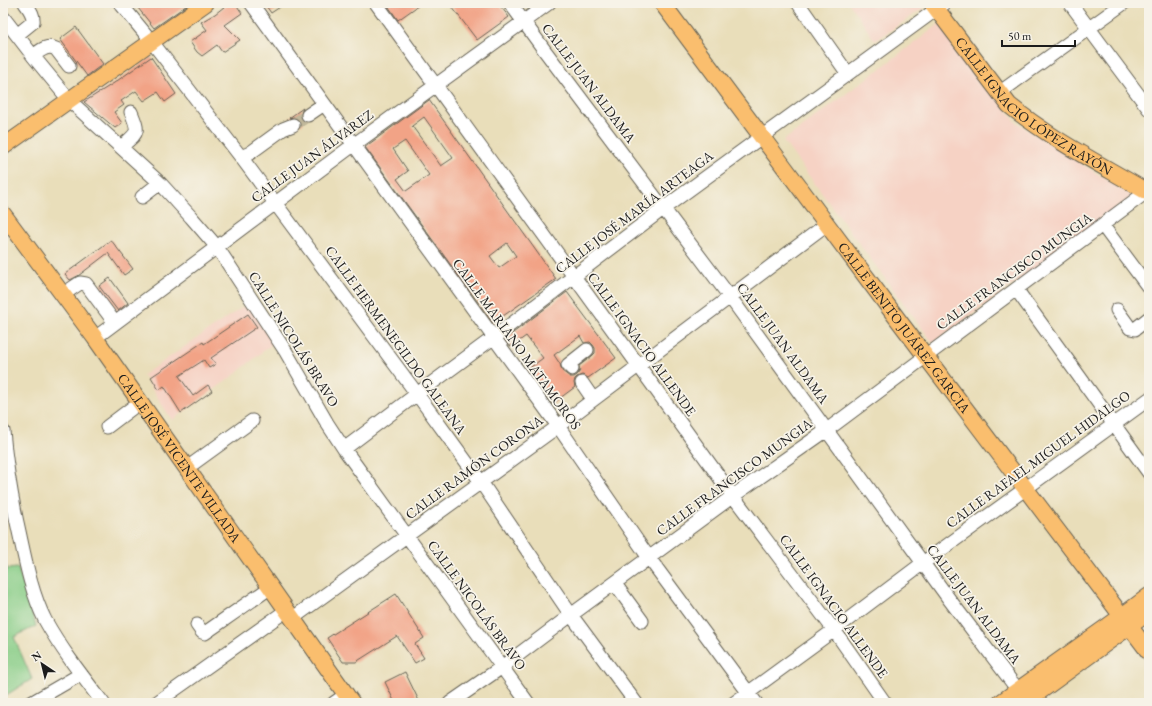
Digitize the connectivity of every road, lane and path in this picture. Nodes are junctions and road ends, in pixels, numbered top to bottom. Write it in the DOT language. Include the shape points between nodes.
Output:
graph roads {
  1 [pos="25,3"];
  2 [pos="120,3"];
  3 [pos="206,3"];
  4 [pos="251,3"];
  5 [pos="376,3"];
  6 [pos="510,3"];
  7 [pos="549,3"];
  8 [pos="662,3"];
  9 [pos="798,3"];
  10 [pos="1070,3"];
  11 [pos="1124,3"];
  12 [pos="938,5"];
  13 [pos="3,17"];
  14 [pos="524,22"];
  15 [pos="1089,28"];
  16 [pos="17,35"];
  17 [pos="152,42"];
  18 [pos="33,56"];
  19 [pos="69,66"];
  20 [pos="848,74"];
  21 [pos="435,86"];
  22 [pos="999,93"];
  23 [pos="70,101"];
  24 [pos="324,104"];
  25 [pos="1149,109"];
  26 [pos="131,112"];
  27 [pos="308,115"];
  28 [pos="293,125"];
  29 [pos="762,137"];
  30 [pos="353,145"];
  31 [pos="3,147"];
  32 [pos="121,147"];
  33 [pos="241,158"];
  34 [pos="160,183"];
  35 [pos="1148,192"];
  36 [pos="142,197"];
  37 [pos="275,203"];
  38 [pos="664,208"];
  39 [pos="3,214"];
  40 [pos="827,224"];
  41 [pos="1103,226"];
  42 [pos="217,247"];
  43 [pos="574,277"];
  44 [pos="1149,288"];
  45 [pos="1016,289"];
  46 [pos="62,295"];
  47 [pos="730,297"];
  48 [pos="1117,310"];
  49 [pos="1149,318"];
  50 [pos="115,323"];
  51 [pos="95,338"];
  52 [pos="493,338"];
  53 [pos="587,350"];
  54 [pos="926,356"];
  55 [pos="638,366"];
  56 [pos="572,369"];
  57 [pos="582,383"];
  58 [pos="417,394"];
  59 [pos="593,399"];
  60 [pos="1149,399"];
  61 [pos="140,402"];
  62 [pos="252,421"];
  63 [pos="1113,424"];
  64 [pos="558,426"];
  65 [pos="107,427"];
  66 [pos="827,430"];
  67 [pos="3,431"];
  68 [pos="344,449"];
  69 [pos="187,468"];
  70 [pos="1149,473"];
  71 [pos="481,482"];
  72 [pos="1025,488"];
  73 [pos="733,496"];
  74 [pos="406,535"];
  75 [pos="649,558"];
  76 [pos="923,563"];
  77 [pos="615,584"];
  78 [pos="271,587"];
  79 [pos="1149,596"];
  80 [pos="1149,612"];
  81 [pos="290,614"];
  82 [pos="571,615"];
  83 [pos="642,620"];
  84 [pos="1126,621"];
  85 [pos="197,625"];
  86 [pos="834,630"];
  87 [pos="1149,652"];
  88 [pos="502,667"];
  89 [pos="81,674"];
  90 [pos="749,692"];
  91 [pos="1024,699"];
  92 [pos="344,700"];
  93 [pos="31,703"];
  94 [pos="102,703"];
  95 [pos="156,703"];
  96 [pos="451,703"];
  97 [pos="528,703"];
  98 [pos="636,703"];
  99 [pos="734,703"];
  100 [pos="756,703"];
  101 [pos="885,703"];
  102 [pos="1000,703"];
  1 -- 16 [label="street" via="32,12 33,22"];
  2 -- 17 [label="street, CALLE HERMENEGILDO GALEANA"];
  3 -- 17 [label="main road"];
  4 -- 24 [label="street, CALLE MARIANO MATAMOROS"];
  5 -- 21 [label="street, CALLE IGNACIO ALLENDE"];
  6 -- 14 [label="street, CALLE JUAN ALDAMA"];
  7 -- 14 [label="street, CALLE JUAN ÁLVAREZ"];
  8 -- 29 [label="main road, CALLE BENITO JUÁREZ GARCIA"];
  9 -- 20 [label="street"];
  10 -- 15 [label="street"];
  11 -- 15 [label="street"];
  12 -- 20 [label="street, CALLE JOSÉ MARÍA ARTEAGA"];
  12 -- 22 [label="main road, CALLE IGNACIO LÓPEZ RAYÓN"];
  13 -- 16 [label="street, CALLE NICOLÁS BRAVO"];
  14 -- 21 [label="street, CALLE JUAN ÁLVAREZ"];
  14 -- 38 [label="street, CALLE JUAN ALDAMA"];
  15 -- 22 [label="street"];
  15 -- 25 [label="street"];
  16 -- 18 [label="street, CALLE NICOLÁS BRAVO"];
  17 -- 23 [label="main road"];
  17 -- 33 [label="street, CALLE HERMENEGILDO GALEANA"];
  18 -- 19 [label="street" via="46,47 54,47"];
  18 -- 23 [label="street, CALLE NICOLÁS BRAVO"];
  20 -- 29 [label="street, CALLE JOSÉ MARÍA ARTEAGA"];
  21 -- 30 [label="street, CALLE JUAN ÁLVAREZ"];
  21 -- 43 [label="street, CALLE IGNACIO ALLENDE"];
  22 -- 35 [label="main road, CALLE IGNACIO LÓPEZ RAYÓN" via="1021,115 1054,138"];
  23 -- 31 [label="main road"];
  23 -- 32 [label="street, CALLE NICOLÁS BRAVO"];
  24 -- 27 [label="street"];
  24 -- 30 [label="street, CALLE MARIANO MATAMOROS"];
  26 -- 32 [label="street" via="137,130"];
  28 -- 33 [label="street"];
  29 -- 38 [label="street, CALLE JOSÉ MARÍA ARTEAGA"];
  29 -- 40 [label="main road, CALLE BENITO JUÁREZ GARCIA"];
  30 -- 37 [label="street, CALLE JUAN ÁLVAREZ"];
  30 -- 52 [label="street, CALLE MARIANO MATAMOROS"];
  32 -- 34 [label="street, CALLE NICOLÁS BRAVO"];
  33 -- 37 [label="street, CALLE HERMENEGILDO GALEANA"];
  34 -- 36 [label="street"];
  34 -- 42 [label="street, CALLE NICOLÁS BRAVO"];
  35 -- 41 [label="street, CALLE FRANCISCO MUNGIA"];
  37 -- 42 [label="street, CALLE JUAN ÁLVAREZ"];
  37 -- 58 [label="street, CALLE HERMENEGILDO GALEANA"];
  38 -- 43 [label="street, CALLE JOSÉ MARÍA ARTEAGA"];
  38 -- 47 [label="street, CALLE JUAN ALDAMA"];
  39 -- 46 [label="main road, CALLE JOSÉ VICENTE VILLADA"];
  40 -- 47 [label="street, CALLE RAMÓN CORONA"];
  40 -- 54 [label="main road, CALLE BENITO JUÁREZ GARCIA"];
  41 -- 44 [label="street"];
  41 -- 45 [label="street, CALLE FRANCISCO MUNGIA"];
  42 -- 50 [label="street, CALLE JUAN ÁLVAREZ"];
  42 -- 68 [label="street, CALLE NICOLÁS BRAVO" via="286,352"];
  43 -- 52 [label="street, CALLE JOSÉ MARÍA ARTEAGA"];
  43 -- 55 [label="street, CALLE IGNACIO ALLENDE"];
  45 -- 54 [label="street, CALLE FRANCISCO MUNGIA"];
  45 -- 63 [label="street"];
  46 -- 50 [label="street" via="80,283 86,284"];
  46 -- 51 [label="main road, CALLE JOSÉ VICENTE VILLADA"];
  47 -- 55 [label="street, CALLE RAMÓN CORONA"];
  47 -- 66 [label="street, CALLE JUAN ALDAMA"];
  48 -- 49 [label="street" via="1130,328 1135,328"];
  50 -- 51 [label="street, CALLE JUAN ÁLVAREZ"];
  51 -- 61 [label="main road, CALLE JOSÉ VICENTE VILLADA"];
  52 -- 58 [label="street, CALLE JOSÉ MARÍA ARTEAGA"];
  52 -- 64 [label="street, CALLE MARIANO MATAMOROS"];
  53 -- 56 [label="street" via="568,365"];
  54 -- 66 [label="street, CALLE FRANCISCO MUNGIA"];
  54 -- 72 [label="main road, CALLE BENITO JUÁREZ GARCIA"];
  55 -- 59 [label="street, CALLE RAMÓN CORONA"];
  55 -- 73 [label="street, CALLE IGNACIO ALLENDE"];
  57 -- 59 [label="street"];
  58 -- 68 [label="street, CALLE JOSÉ MARÍA ARTEAGA"];
  58 -- 71 [label="street, CALLE HERMENEGILDO GALEANA"];
  59 -- 64 [label="street, CALLE RAMÓN CORONA"];
  60 -- 63 [label="street, CALLE RAFAEL MIGUEL HIDALGO"];
  61 -- 65 [label="street"];
  61 -- 69 [label="main road, CALLE JOSÉ VICENTE VILLADA"];
  62 -- 69 [label="street"];
  63 -- 70 [label="street"];
  63 -- 72 [label="street, CALLE RAFAEL MIGUEL HIDALGO"];
  64 -- 71 [label="street, CALLE RAMÓN CORONA"];
  64 -- 75 [label="street, CALLE MARIANO MATAMOROS"];
  66 -- 73 [label="street, CALLE FRANCISCO MUNGIA"];
  66 -- 76 [label="street, CALLE JUAN ALDAMA"];
  67 -- 89 [label="street" via="13,503 35,594 48,625"];
  68 -- 74 [label="street, CALLE NICOLÁS BRAVO"];
  69 -- 78 [label="main road, CALLE JOSÉ VICENTE VILLADA"];
  71 -- 74 [label="street, CALLE RAMÓN CORONA"];
  71 -- 82 [label="street, CALLE HERMENEGILDO GALEANA"];
  72 -- 76 [label="street, CALLE RAFAEL MIGUEL HIDALGO"];
  72 -- 84 [label="main road, CALLE BENITO JUÁREZ GARCIA"];
  73 -- 75 [label="street, CALLE FRANCISCO MUNGIA"];
  73 -- 86 [label="street, CALLE IGNACIO ALLENDE"];
  74 -- 81 [label="street, CALLE RAMÓN CORONA"];
  74 -- 88 [label="street, CALLE NICOLÁS BRAVO"];
  75 -- 77 [label="street, CALLE FRANCISCO MUNGIA"];
  75 -- 90 [label="street, CALLE MARIANO MATAMOROS"];
  76 -- 86 [label="street, CALLE RAFAEL MIGUEL HIDALGO"];
  76 -- 91 [label="street, CALLE JUAN ALDAMA"];
  77 -- 82 [label="street, CALLE FRANCISCO MUNGIA"];
  77 -- 83 [label="street"];
  78 -- 81 [label="main road, CALLE JOSÉ VICENTE VILLADA"];
  78 -- 85 [label="street" via="206,633"];
  79 -- 84 [label="main road"];
  80 -- 84 [label="main road"];
  81 -- 92 [label="main road, CALLE JOSÉ VICENTE VILLADA"];
  81 -- 95 [label="street, CALLE RAMÓN CORONA"];
  82 -- 88 [label="street, CALLE FRANCISCO MUNGIA"];
  82 -- 98 [label="street, CALLE HERMENEGILDO GALEANA"];
  84 -- 87 [label="main road, CALLE BENITO JUÁREZ GARCIA"];
  84 -- 91 [label="main road"];
  86 -- 90 [label="street, CALLE RAFAEL MIGUEL HIDALGO"];
  86 -- 101 [label="street, CALLE IGNACIO ALLENDE"];
  88 -- 96 [label="street, CALLE FRANCISCO MUNGIA"];
  88 -- 97 [label="street, CALLE NICOLÁS BRAVO"];
  89 -- 93 [label="street"];
  89 -- 94 [label="street"];
  90 -- 99 [label="street, CALLE RAFAEL MIGUEL HIDALGO"];
  90 -- 100 [label="street, CALLE MARIANO MATAMOROS"];
  91 -- 102 [label="main road"];
}
